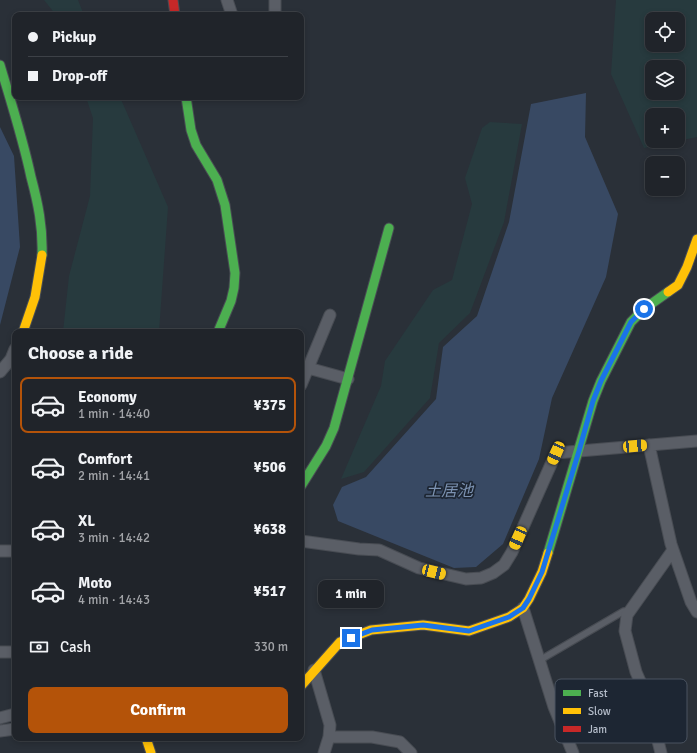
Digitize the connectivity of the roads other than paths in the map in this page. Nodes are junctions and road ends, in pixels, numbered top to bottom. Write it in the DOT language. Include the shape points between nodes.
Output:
graph roads {
  1 [pos="173,0"];
  2 [pos="227,0"];
  3 [pos="275,0"];
  4 [pos="175,12"];
  5 [pos="231,12"];
  6 [pos="275,12"];
  7 [pos="0,65"];
  8 [pos="186,100"];
  9 [pos="389,228"];
  10 [pos="697,239"];
  11 [pos="330,315"];
  12 [pos="24,329"];
  13 [pos="219,329"];
  14 [pos="12,355"];
  15 [pos="308,368"];
  16 [pos="0,372"];
  17 [pos="304,378"];
  18 [pos="348,380"];
  19 [pos="697,441"];
  20 [pos="649,445"];
  21 [pos="579,451"];
  22 [pos="304,481"];
  23 [pos="304,541"];
  24 [pos="673,550"];
  25 [pos="0,551"];
  26 [pos="12,551"];
  27 [pos="523,608"];
  28 [pos="629,611"];
  29 [pos="697,612"];
  30 [pos="0,652"];
  31 [pos="12,652"];
  32 [pos="540,660"];
  33 [pos="314,670"];
  34 [pos="639,679"];
  35 [pos="304,682"];
  36 [pos="555,709"];
  37 [pos="12,715"];
  38 [pos="0,718"];
  39 [pos="12,729"];
  40 [pos="0,731"];
  41 [pos="329,737"];
  42 [pos="147,741"];
  43 [pos="569,743"];
  44 [pos="658,743"];
  45 [pos="325,752"];
  46 [pos="151,753"];
  47 [pos="411,753"];
  48 [pos="573,753"];
  49 [pos="661,753"];
  1 -- 4 [label="street"];
  2 -- 5 [label="street"];
  3 -- 6 [label="street"];
  7 -- 12 [label="street" via="28,160 42,234 34,303"];
  8 -- 13 [label="street" via="196,145 217,180 225,205 234,288"];
  9 -- 18 [label="street"];
  10 -- 21 [label="street" via="678,285 644,309 631,322 601,381"];
  11 -- 15 [label="street"];
  14 -- 16 [label="street"];
  15 -- 17 [label="street"];
  15 -- 18 [label="street"];
  18 -- 22 [label="street" via="334,428"];
  19 -- 20 [label="street"];
  20 -- 21 [label="street"];
  20 -- 24 [label="street"];
  21 -- 23 [label="street" via="556,453 512,552 504,564 481,578 466,579 419,568 379,550"];
  21 -- 27 [label="street" via="542,572"];
  24 -- 28 [label="street"];
  24 -- 29 [label="street"];
  25 -- 26 [label="street"];
  27 -- 32 [label="street"];
  27 -- 33 [label="street" via="509,617 469,631 423,625 372,630 340,642"];
  28 -- 32 [label="lane" via="624,611"];
  28 -- 34 [label="street" via="625,631"];
  30 -- 31 [label="street"];
  32 -- 36 [label="street"];
  33 -- 35 [label="street"];
  33 -- 41 [label="street" via="330,725"];
  37 -- 38 [label="street"];
  39 -- 40 [label="street"];
  41 -- 45 [label="street"];
  41 -- 47 [label="street" via="372,737 400,742"];
  42 -- 46 [label="street"];
  43 -- 48 [label="street"];
  44 -- 49 [label="street"];
}
